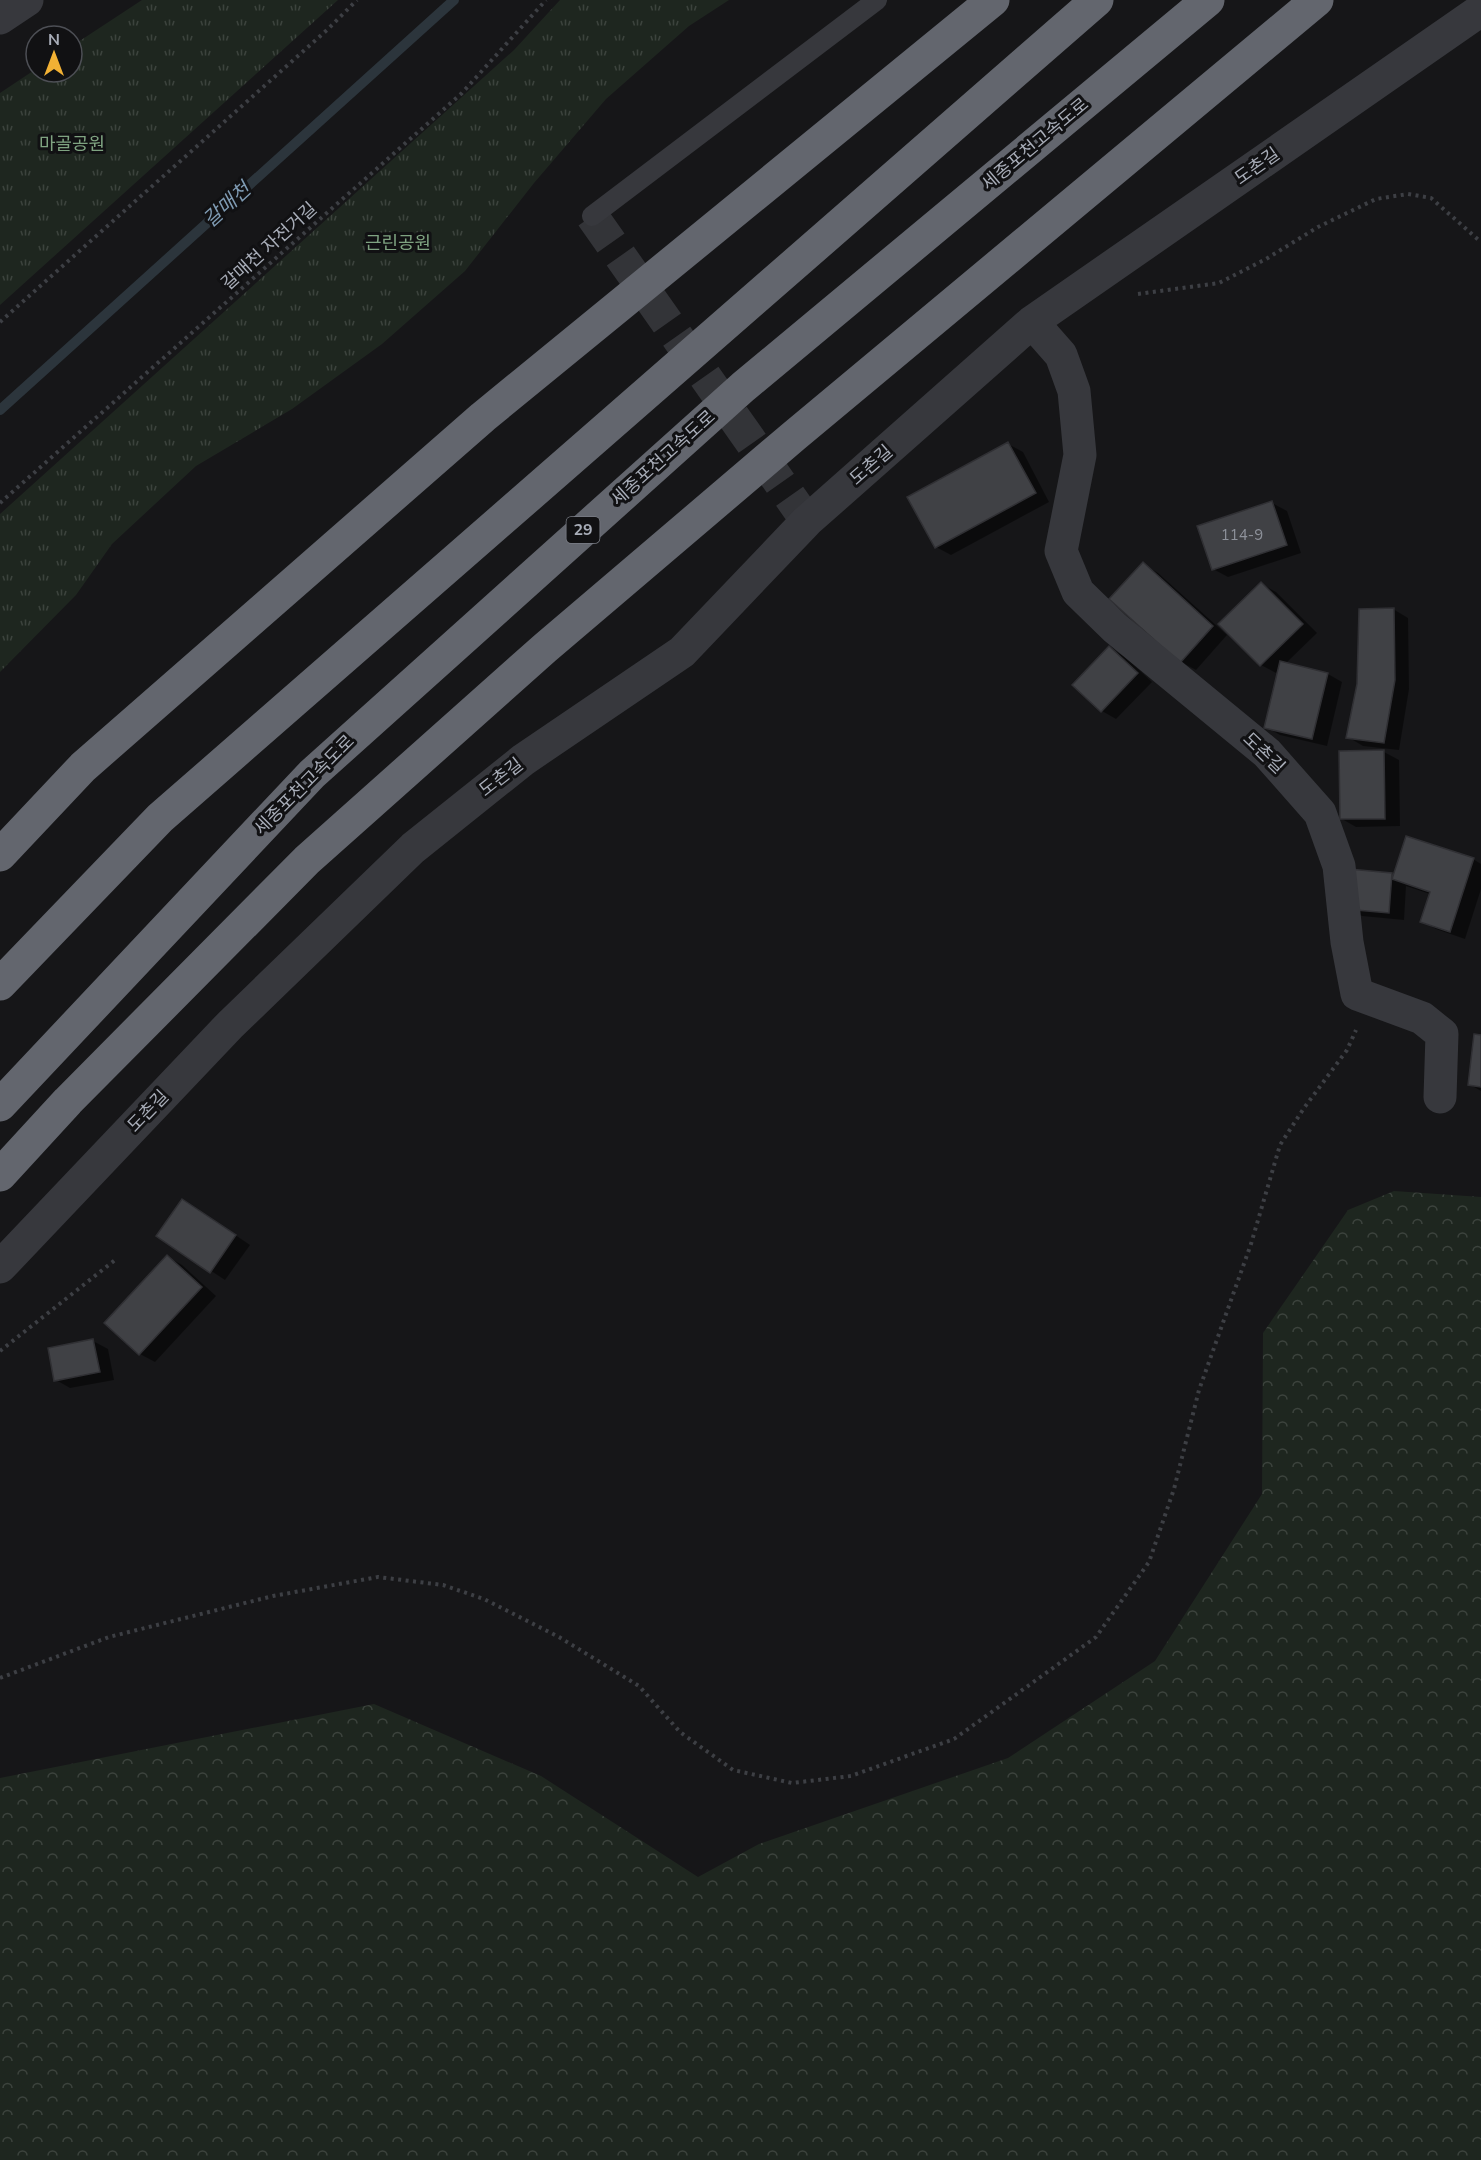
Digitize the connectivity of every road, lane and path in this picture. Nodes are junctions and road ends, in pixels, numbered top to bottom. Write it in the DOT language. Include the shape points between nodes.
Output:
graph roads {
  1 [pos="27,0"];
  2 [pos="357,0"];
  3 [pos="546,0"];
  4 [pos="878,0"];
  5 [pos="993,0"];
  6 [pos="1097,0"];
  7 [pos="1208,0"];
  8 [pos="1317,0"];
  9 [pos="1481,10"];
  10 [pos="0,18"];
  11 [pos="592,216"];
  12 [pos="1481,242"];
  13 [pos="1136,294"];
  14 [pos="0,322"];
  15 [pos="1032,322"];
  16 [pos="0,503"];
  17 [pos="0,855"];
  18 [pos="0,984"];
  19 [pos="1357,994"];
  20 [pos="1440,1097"];
  21 [pos="0,1105"];
  22 [pos="0,1175"];
  23 [pos="115,1260"];
  24 [pos="0,1267"];
  25 [pos="0,1351"];
  26 [pos="0,1678"];
  1 -- 10 [label="street"];
  2 -- 14 [label="path"];
  3 -- 16 [label="path, 갈매천 자전거길" via="462,93"];
  4 -- 11 [label="lane"];
  5 -- 17 [label="highway" via="483,417 83,767"];
  6 -- 18 [label="highway" via="160,818"];
  7 -- 21 [label="highway, 세종포천고속도로 / 29" via="743,387 312,774"];
  8 -- 22 [label="highway" via="785,443 545,648 316,852 68,1101"];
  9 -- 15 [label="street, 도촌길"];
  12 -- 13 [label="path" via="1431,198 1408,194 1376,199 1219,283"];
  15 -- 19 [label="street, 도촌길" via="1060,355 1074,391 1080,454 1062,551 1078,592 1115,628 1267,753 1320,813 1339,866"];
  15 -- 24 [label="street, 도촌길" via="807,521 682,652 523,760 413,848 230,1025"];
  19 -- 20 [label="street" via="1422,1018 1442,1034"];
  19 -- 26 [label="path" via="1359,1024 1347,1050 1280,1145 1251,1244 1199,1389 1174,1489 1149,1562 1096,1638 954,1739 851,1776 792,1783 733,1770 680,1732 639,1686 559,1637 484,1599 444,1585 378,1577 273,1596 109,1637"];
  23 -- 25 [label="path"];
}
